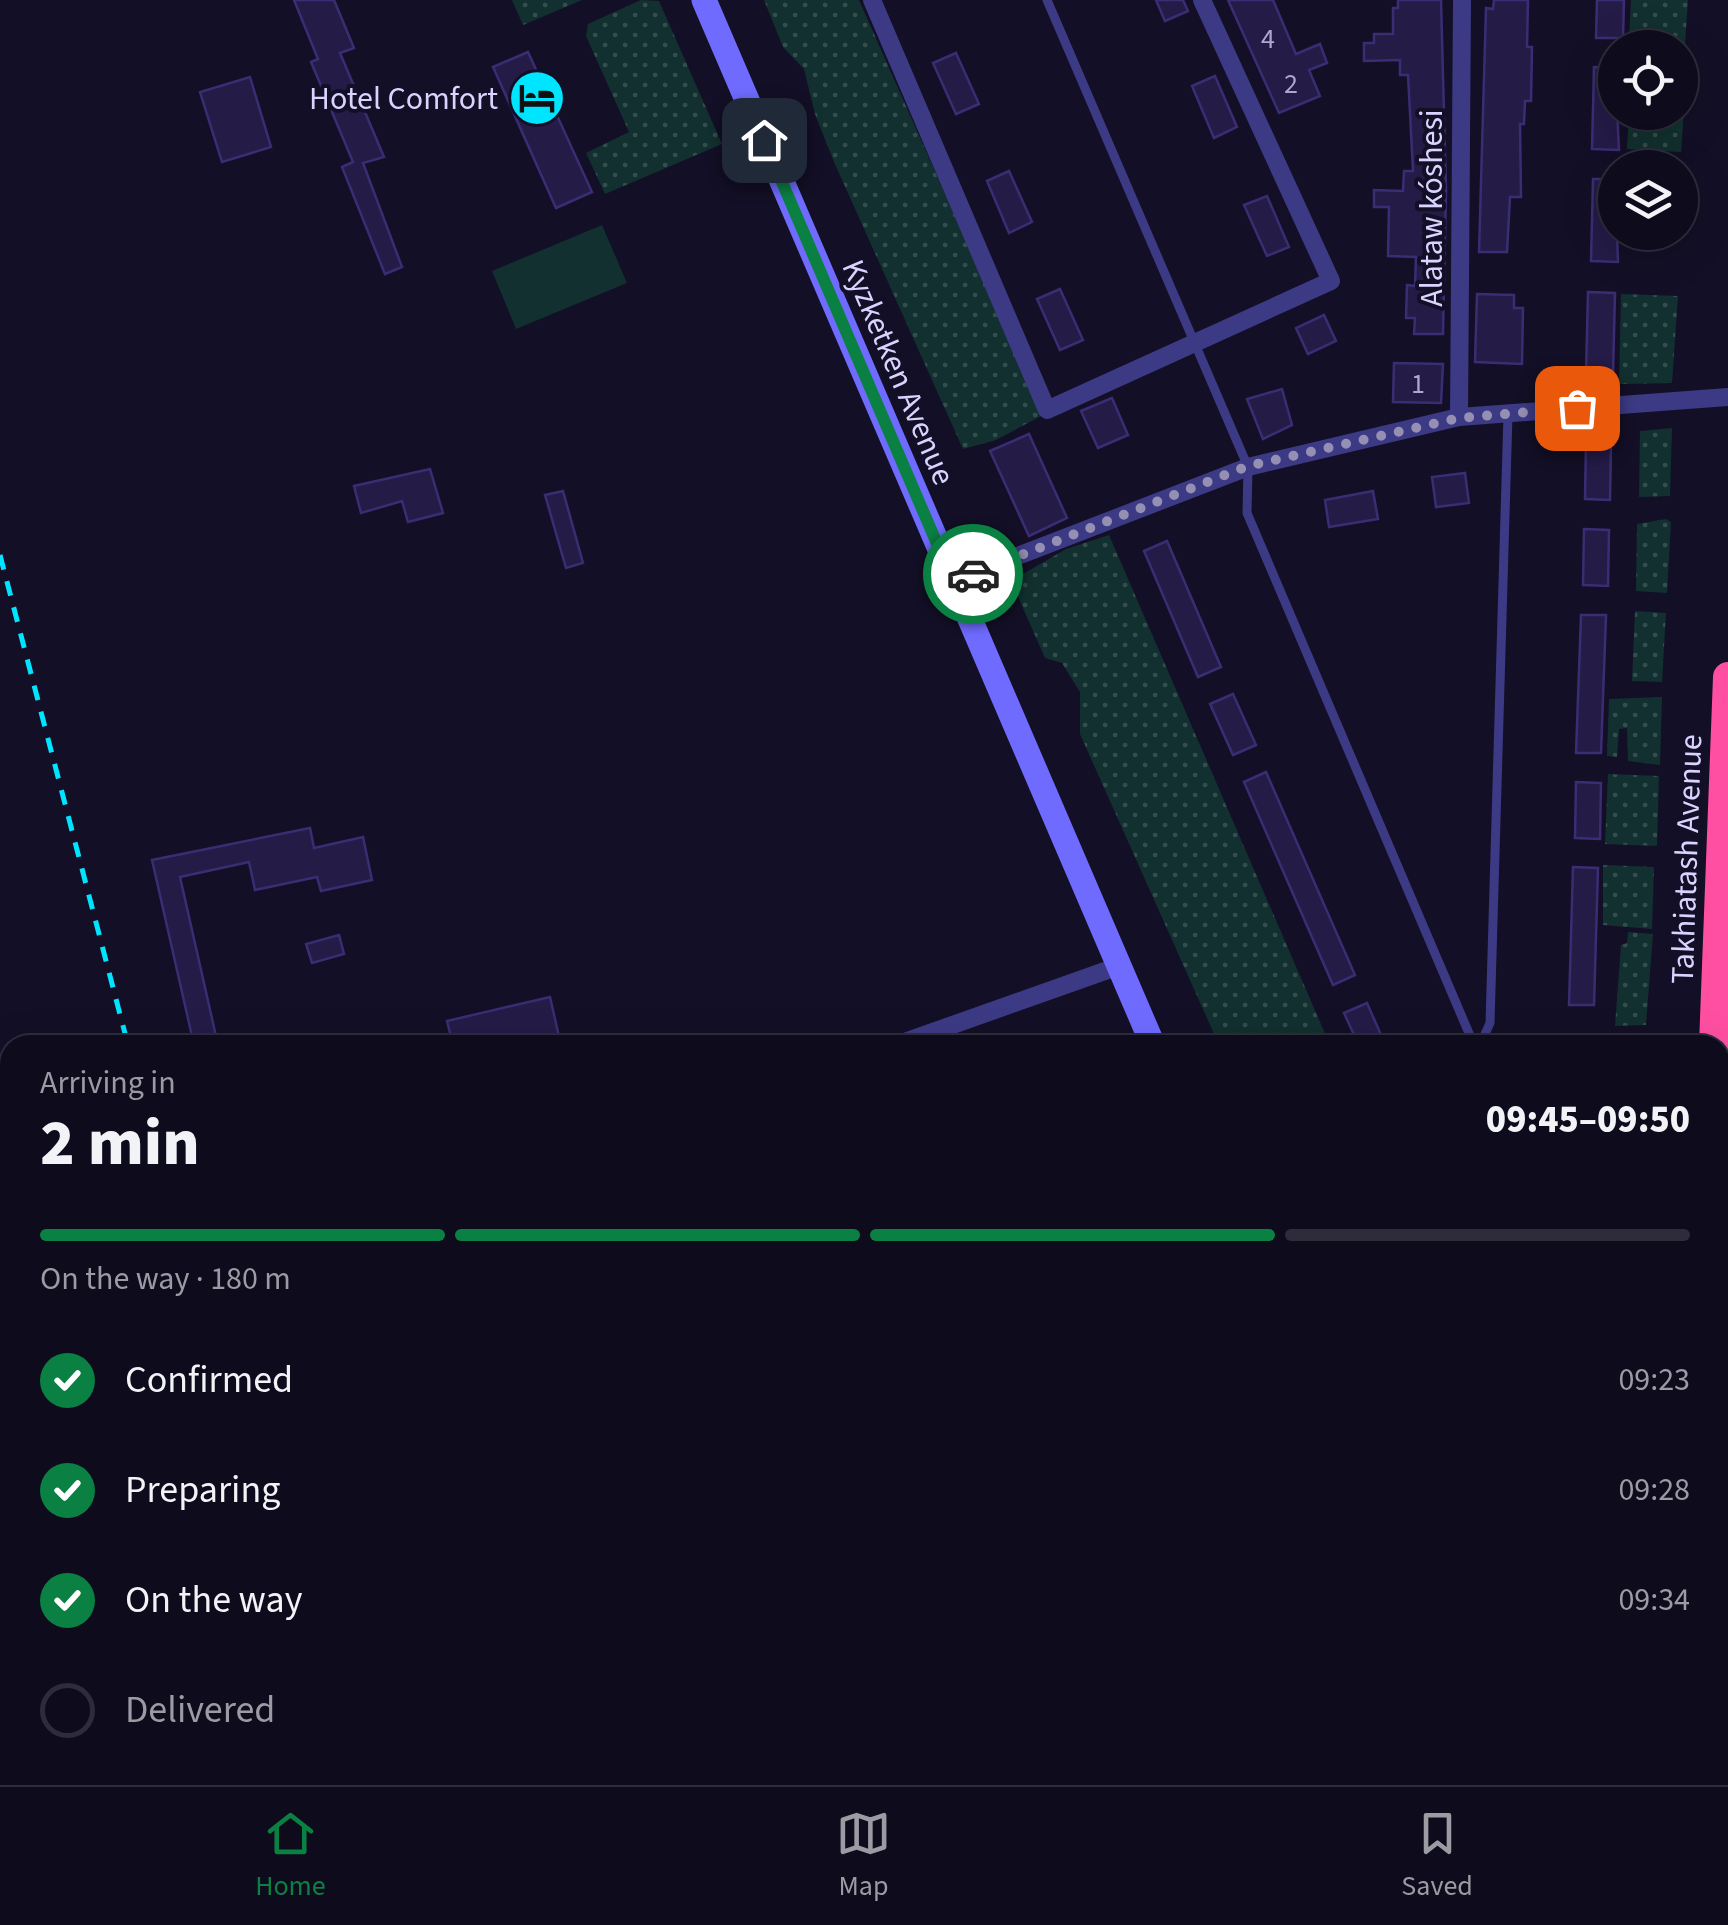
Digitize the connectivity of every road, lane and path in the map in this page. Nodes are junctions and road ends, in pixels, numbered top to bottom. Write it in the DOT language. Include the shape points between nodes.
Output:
graph roads {
  1 [pos="704,0"];
  2 [pos="872,0"];
  3 [pos="1048,0"];
  4 [pos="1202,0"];
  5 [pos="1462,0"];
  6 [pos="1196,346"];
  7 [pos="1728,397"];
  8 [pos="1508,414"];
  9 [pos="1459,418"];
  10 [pos="1248,466"];
  11 [pos="953,581"];
  12 [pos="1728,677"];
  13 [pos="1118,966"];
  14 [pos="1722,993"];
  15 [pos="924,1035"];
  16 [pos="1149,1035"];
  17 [pos="1473,1035"];
  18 [pos="1483,1035"];
  19 [pos="1716,1035"];
  1 -- 11 [label="street, Kyzketken Avenue"];
  2 -- 6 [label="street" via="1047,410"];
  3 -- 6 [label="lane"];
  4 -- 6 [label="street" via="1331,281"];
  5 -- 9 [label="street, Alataw kóshesi"];
  6 -- 10 [label="lane"];
  7 -- 8 [label="street"];
  8 -- 9 [label="street"];
  8 -- 18 [label="lane" via="1490,1023"];
  9 -- 10 [label="street"];
  10 -- 11 [label="street"];
  10 -- 17 [label="lane" via="1246,513"];
  11 -- 13 [label="street, Kyzketken Avenue"];
  12 -- 14 [label="highway, Takhiatash Avenue"];
  13 -- 15 [label="street"];
  13 -- 16 [label="street, Kyzketken Avenue"];
  14 -- 19 [label="highway, Takhiatash Avenue"];
}
